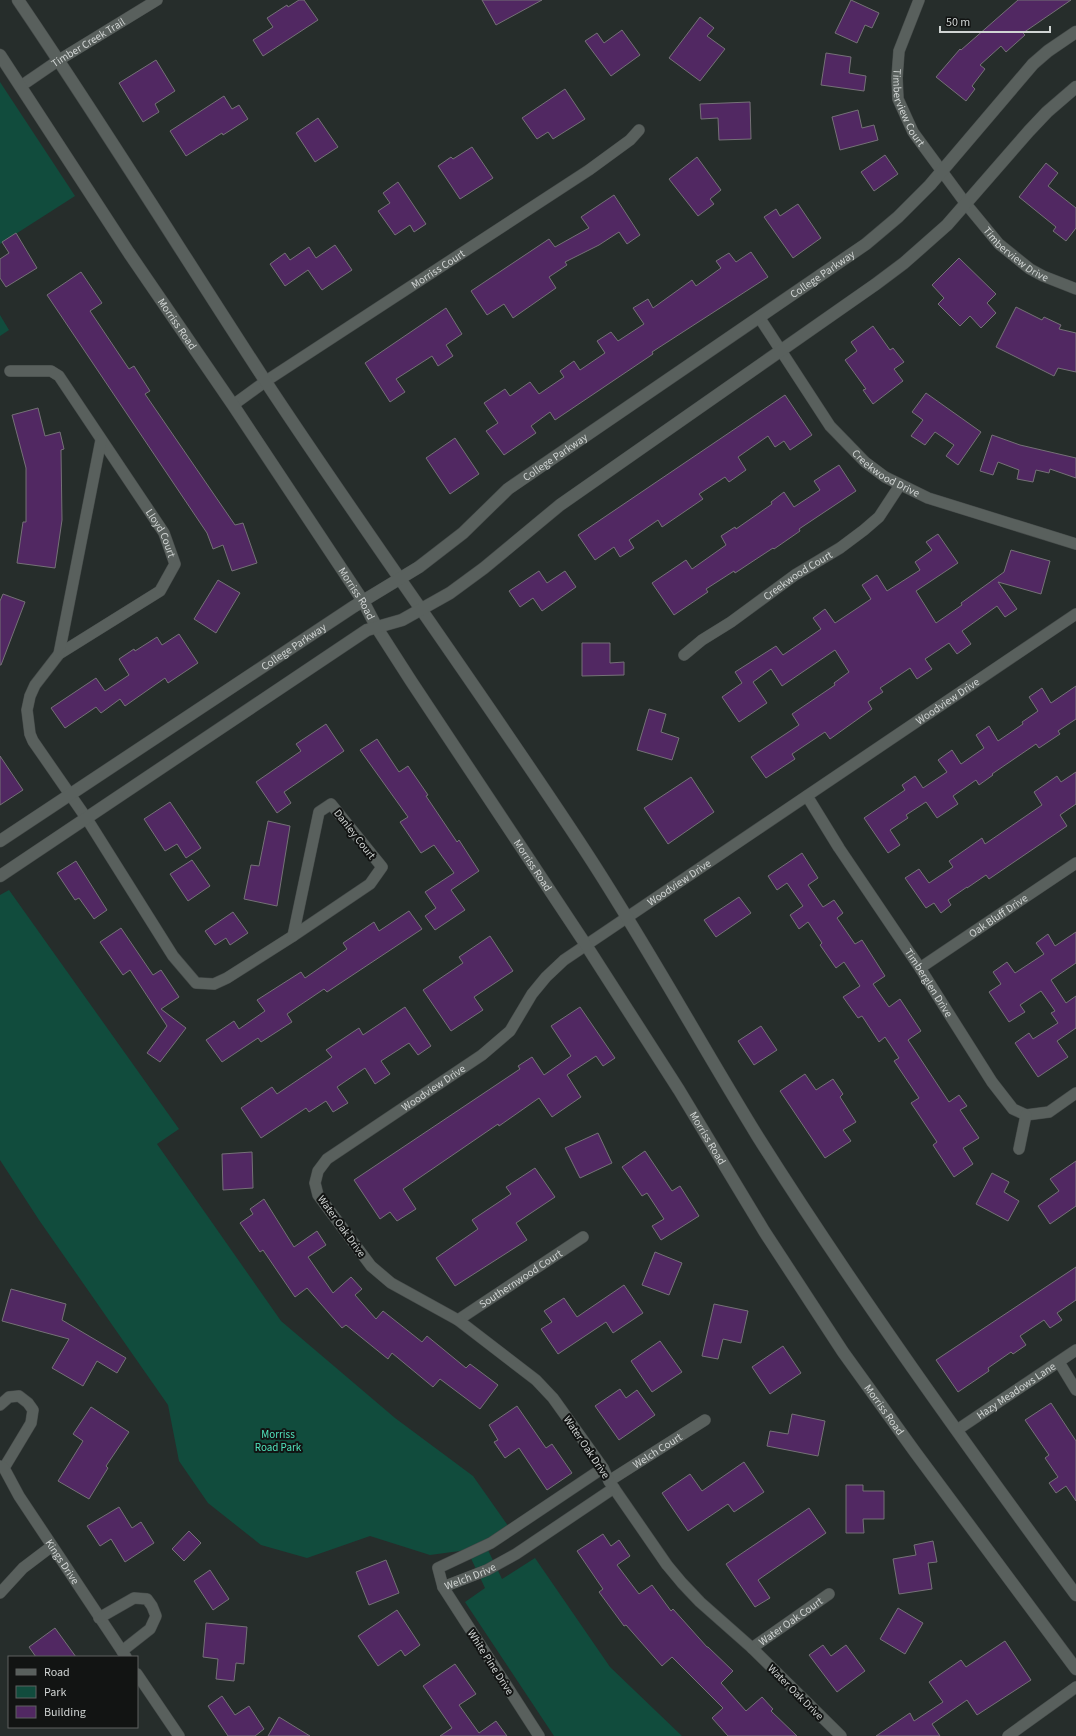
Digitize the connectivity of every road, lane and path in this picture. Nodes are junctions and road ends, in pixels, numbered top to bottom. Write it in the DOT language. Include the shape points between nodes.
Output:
graph roads {
  1 [pos="18,0"];
  2 [pos="157,0"];
  3 [pos="919,0"];
  4 [pos="1076,32"];
  5 [pos="0,55"];
  6 [pos="59,60"];
  7 [pos="21,86"];
  8 [pos="1076,87"];
  9 [pos="639,130"];
  10 [pos="942,171"];
  11 [pos="966,204"];
  12 [pos="1076,289"];
  13 [pos="759,317"];
  14 [pos="781,350"];
  15 [pos="10,371"];
  16 [pos="266,381"];
  17 [pos="233,405"];
  18 [pos="101,440"];
  19 [pos="900,485"];
  20 [pos="1076,544"];
  21 [pos="401,579"];
  22 [pos="363,601"];
  23 [pos="422,609"];
  24 [pos="1076,614"];
  25 [pos="377,628"];
  26 [pos="59,654"];
  27 [pos="684,655"];
  28 [pos="69,795"];
  29 [pos="806,796"];
  30 [pos="87,819"];
  31 [pos="0,841"];
  32 [pos="1076,863"];
  33 [pos="0,876"];
  34 [pos="627,918"];
  35 [pos="293,936"];
  36 [pos="586,945"];
  37 [pos="920,968"];
  38 [pos="1076,1093"];
  39 [pos="1026,1115"];
  40 [pos="1019,1150"];
  41 [pos="315,1183"];
  42 [pos="583,1237"];
  43 [pos="458,1320"];
  44 [pos="1076,1350"];
  45 [pos="1059,1362"];
  46 [pos="1076,1390"];
  47 [pos="0,1405"];
  48 [pos="705,1420"];
  49 [pos="957,1430"];
  50 [pos="2,1467"];
  51 [pos="603,1468"];
  52 [pos="612,1485"];
  53 [pos="52,1546"];
  54 [pos="443,1587"];
  55 [pos="0,1593"];
  56 [pos="829,1594"];
  57 [pos="1076,1595"];
  58 [pos="100,1618"];
  59 [pos="752,1648"];
  60 [pos="124,1654"];
  61 [pos="1076,1669"];
  62 [pos="138,1675"];
  63 [pos="1076,1687"];
  64 [pos="179,1736"];
  65 [pos="539,1736"];
  66 [pos="841,1736"];
  67 [pos="1008,1736"];
  1 -- 6 [label="main road"];
  2 -- 6 [label="street, Timber Creek Trail"];
  3 -- 10 [label="street, Timberview Court" via="899,51 898,99 913,132"];
  4 -- 10 [label="main road, College Parkway" via="1032,64"];
  5 -- 7 [label="main road, Morriss Road"];
  6 -- 7 [label="street, Timber Creek Trail"];
  6 -- 16 [label="main road"];
  7 -- 17 [label="main road, Morriss Road" via="129,253"];
  8 -- 11 [label="main road" via="1029,131"];
  9 -- 16 [label="street, Morriss Court" via="630,140 590,170"];
  10 -- 11 [label="street, Timberview Court"];
  10 -- 13 [label="main road, College Parkway" via="904,211 866,244"];
  11 -- 12 [label="street, Timberview Drive" via="999,244 1020,262 1042,276"];
  11 -- 14 [label="main road" via="947,225 904,263"];
  13 -- 14 [label="street, Creekwood Drive"];
  13 -- 21 [label="main road, College Parkway" via="508,489 463,533"];
  14 -- 19 [label="street, Creekwood Drive" via="830,426 865,462"];
  14 -- 23 [label="main road" via="560,505 450,594"];
  15 -- 18 [label="street, Lloyd Court" via="56,373"];
  16 -- 17 [label="street, Morriss Court"];
  16 -- 21 [label="main road"];
  17 -- 22 [label="main road, Morriss Road"];
  18 -- 26 [label="street, Lloyd Court"];
  18 -- 26 [label="street, Lloyd Court" via="164,533 174,564 160,591"];
  19 -- 20 [label="street, Creekwood Drive" via="928,498"];
  19 -- 27 [label="street, Creekwood Court" via="879,517 864,530 795,575"];
  21 -- 22 [label="main road, College Parkway"];
  21 -- 23 [label="main road"];
  22 -- 25 [label="main road, Morriss Road"];
  22 -- 28 [label="main road, College Parkway"];
  23 -- 25 [label="main road" via="402,620"];
  23 -- 34 [label="main road" via="585,851"];
  24 -- 29 [label="street, Woodview Drive"];
  25 -- 30 [label="main road" via="367,630"];
  25 -- 36 [label="main road, Morriss Road"];
  26 -- 28 [label="street, Lloyd Court" via="35,685 27,710 33,742"];
  28 -- 30 [label="street, Lloyd Court"];
  28 -- 31 [label="main road, College Parkway"];
  29 -- 34 [label="street, Woodview Drive"];
  29 -- 37 [label="street, Timberglen Drive"];
  30 -- 33 [label="main road"];
  30 -- 35 [label="street, Danley Court" via="174,956 196,983 214,984 227,978"];
  32 -- 37 [label="street, Oak Bluff Drive"];
  34 -- 36 [label="street, Woodview Drive"];
  34 -- 49 [label="main road" via="756,1133 820,1233"];
  35 -- 35 [label="street, Danley Court" via="370,884 382,867 331,804 319,812"];
  36 -- 41 [label="street, Woodview Drive" via="564,960 546,977 532,994 510,1030 498,1043 328,1159 318,1171"];
  36 -- 61 [label="main road, Morriss Road" via="679,1090 764,1231 843,1352"];
  37 -- 39 [label="street, Timberglen Drive" via="992,1082 1013,1109"];
  38 -- 39 [label="street" via="1049,1112"];
  39 -- 40 [label="street"];
  41 -- 43 [label="street, Water Oak Drive" via="318,1195 326,1207 380,1276"];
  42 -- 43 [label="street, Southernwood Court"];
  43 -- 51 [label="street, Water Oak Drive" via="536,1380 553,1398"];
  44 -- 45 [label="street, Hazy Meadows Lane"];
  45 -- 46 [label="street"];
  45 -- 49 [label="street, Hazy Meadows Lane"];
  47 -- 50 [label="street" via="9,1397 19,1396 33,1410 31,1423"];
  48 -- 52 [label="street, Welch Court"];
  49 -- 57 [label="main road"];
  50 -- 53 [label="street, Kings Drive"];
  51 -- 52 [label="street, Water Oak Drive"];
  51 -- 54 [label="street, Welch Drive" via="491,1543 438,1568"];
  52 -- 54 [label="street, Welch Drive" via="516,1554 487,1570"];
  52 -- 59 [label="street, Water Oak Drive" via="682,1583"];
  53 -- 55 [label="street" via="23,1568"];
  53 -- 58 [label="street, Kings Drive"];
  54 -- 65 [label="street, White Pine Drive"];
  56 -- 59 [label="street, Water Oak Court"];
  58 -- 60 [label="street, Kings Drive"];
  58 -- 60 [label="street" via="134,1598 146,1599 152,1606 156,1616 150,1629"];
  59 -- 66 [label="street, Water Oak Drive"];
  62 -- 64 [label="street"];
  63 -- 67 [label="street"];
}
